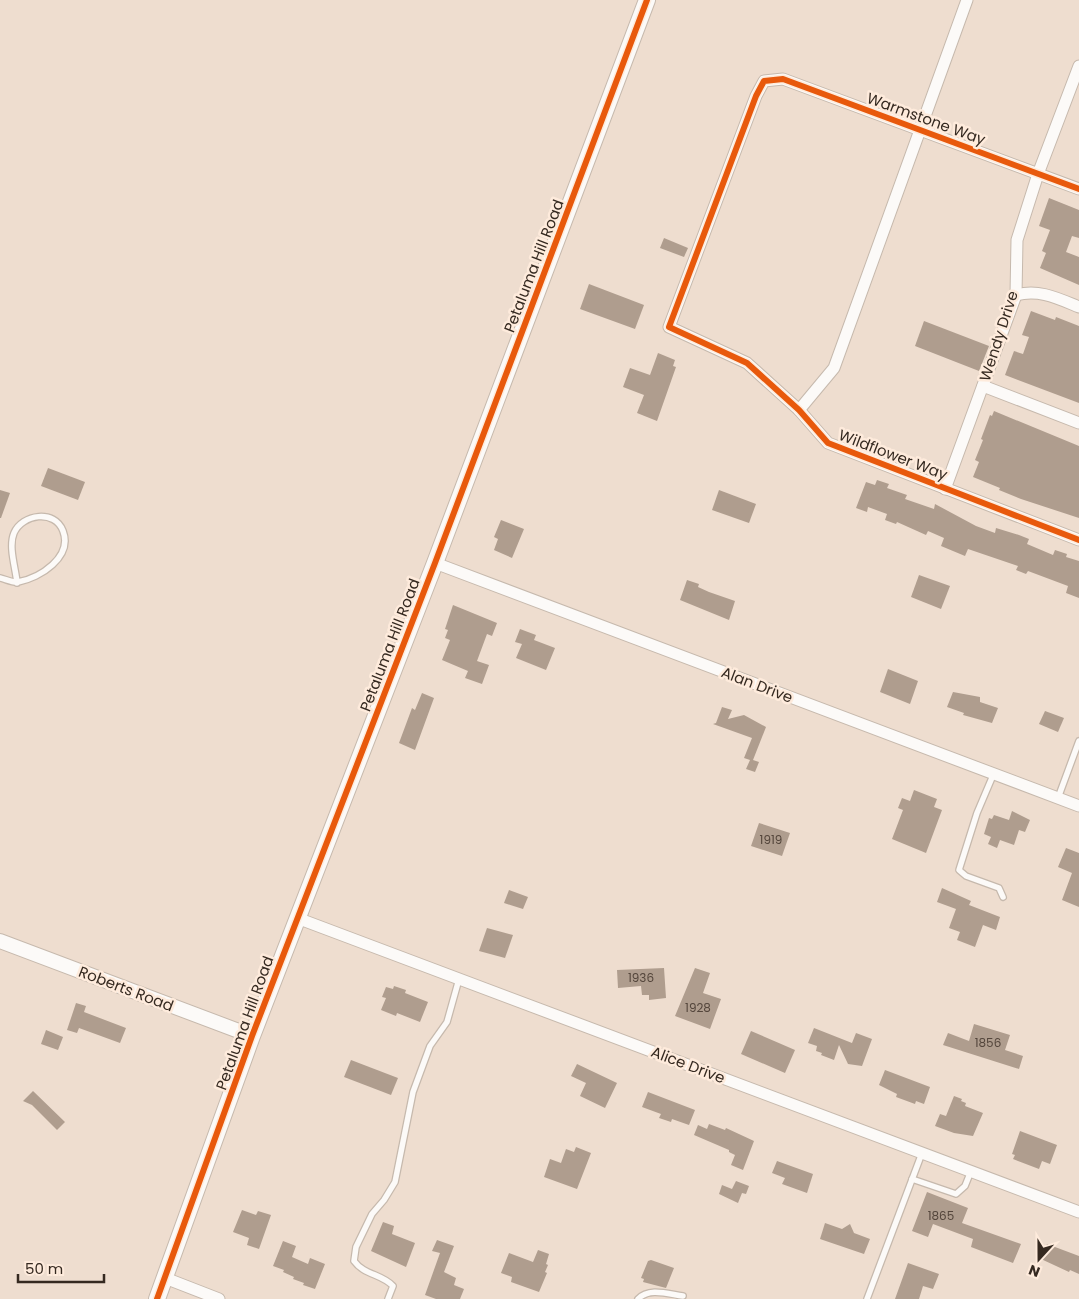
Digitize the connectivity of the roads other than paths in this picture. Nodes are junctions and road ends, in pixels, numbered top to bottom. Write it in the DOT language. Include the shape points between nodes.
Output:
graph roads {
  1 [pos="647,0"];
  2 [pos="967,0"];
  3 [pos="1079,66"];
  4 [pos="919,130"];
  5 [pos="1038,174"];
  6 [pos="1079,188"];
  7 [pos="1016,295"];
  8 [pos="1079,306"];
  9 [pos="669,327"];
  10 [pos="982,386"];
  11 [pos="798,410"];
  12 [pos="1079,423"];
  13 [pos="945,489"];
  14 [pos="1079,540"];
  15 [pos="435,563"];
  16 [pos="0,578"];
  17 [pos="17,583"];
  18 [pos="1079,741"];
  19 [pos="994,774"];
  20 [pos="1058,798"];
  21 [pos="1079,806"];
  22 [pos="1003,897"];
  23 [pos="297,918"];
  24 [pos="0,941"];
  25 [pos="459,979"];
  26 [pos="252,1036"];
  27 [pos="922,1153"];
  28 [pos="971,1171"];
  29 [pos="912,1179"];
  30 [pos="1079,1212"];
  31 [pos="165,1278"];
  32 [pos="683,1296"];
  33 [pos="157,1299"];
  34 [pos="219,1299"];
  35 [pos="388,1299"];
  36 [pos="638,1299"];
  37 [pos="866,1299"];
  1 -- 15 [label="main road, Petaluma Hill Road"];
  2 -- 4 [label="street"];
  3 -- 5 [label="street, Wendy Drive"];
  4 -- 5 [label="street, Warmstone Way"];
  4 -- 9 [label="street, Warmstone Way" via="783,79 764,81 752,105"];
  4 -- 11 [label="street" via="834,368"];
  5 -- 6 [label="street, Warmstone Way"];
  5 -- 7 [label="street, Wendy Drive" via="1017,240"];
  7 -- 8 [label="street" via="1029,292 1045,294"];
  7 -- 10 [label="street, Wendy Drive"];
  9 -- 11 [label="street, Wildflower Way" via="747,364"];
  10 -- 12 [label="street"];
  10 -- 13 [label="street, Wendy Drive"];
  11 -- 13 [label="street, Wildflower Way" via="828,444"];
  13 -- 14 [label="street, Wildflower Way"];
  15 -- 19 [label="street, Alan Drive"];
  15 -- 23 [label="main road, Petaluma Hill Road"];
  16 -- 17 [label="lane"];
  17 -- 17 [label="lane" via="12,546 14,534 21,523 32,516 54,521 63,530 62,552 47,571"];
  18 -- 20 [label="lane"];
  19 -- 20 [label="street, Alan Drive"];
  19 -- 22 [label="lane" via="977,813 959,870 966,876 999,888"];
  20 -- 21 [label="street, Alan Drive"];
  23 -- 25 [label="street, Alice Drive"];
  23 -- 26 [label="main road, Petaluma Hill Road"];
  24 -- 26 [label="street, Roberts Road"];
  25 -- 27 [label="street, Alice Drive"];
  25 -- 35 [label="lane" via="447,1022 430,1046 413,1092 395,1182 372,1214 356,1247 354,1262 360,1269 387,1279 394,1286"];
  26 -- 31 [label="main road, Petaluma Hill Road"];
  27 -- 28 [label="street, Alice Drive"];
  27 -- 29 [label="lane"];
  28 -- 29 [label="lane" via="965,1186 956,1194"];
  28 -- 30 [label="street, Alice Drive"];
  29 -- 37 [label="lane"];
  31 -- 33 [label="main road, Petaluma Hill Road"];
  31 -- 34 [label="street"];
  32 -- 36 [label="lane" via="652,1292 644,1293"];
}
